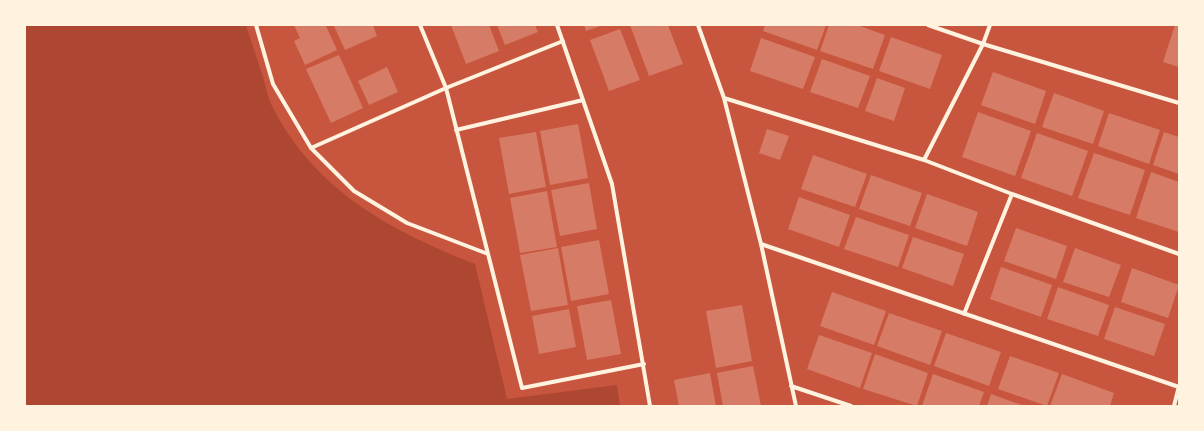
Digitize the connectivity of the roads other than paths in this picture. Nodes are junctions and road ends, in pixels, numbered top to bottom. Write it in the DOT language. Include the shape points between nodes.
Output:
graph roads {
  1 [pos="256,25"];
  2 [pos="420,25"];
  3 [pos="557,25"];
  4 [pos="698,25"];
  5 [pos="928,25"];
  6 [pos="990,25"];
  7 [pos="563,41"];
  8 [pos="983,44"];
  9 [pos="446,88"];
  10 [pos="724,98"];
  11 [pos="583,100"];
  12 [pos="1179,103"];
  13 [pos="456,130"];
  14 [pos="311,148"];
  15 [pos="924,160"];
  16 [pos="1012,194"];
  17 [pos="761,244"];
  18 [pos="488,254"];
  19 [pos="1179,254"];
  20 [pos="964,314"];
  21 [pos="644,364"];
  22 [pos="791,386"];
  23 [pos="1179,386"];
  24 [pos="650,406"];
  25 [pos="796,406"];
  26 [pos="851,406"];
  27 [pos="1174,406"];
  1 -- 14 [label="street" via="273,84"];
  2 -- 9 [label="street"];
  3 -- 7 [label="street"];
  4 -- 10 [label="street"];
  5 -- 8 [label="street"];
  6 -- 8 [label="street"];
  7 -- 9 [label="street"];
  7 -- 11 [label="street"];
  8 -- 12 [label="street"];
  8 -- 15 [label="street"];
  9 -- 13 [label="street"];
  9 -- 14 [label="street"];
  10 -- 15 [label="street"];
  10 -- 17 [label="street"];
  11 -- 13 [label="street"];
  11 -- 21 [label="street" via="612,184"];
  13 -- 18 [label="street"];
  14 -- 18 [label="street" via="354,191 407,223"];
  15 -- 16 [label="street"];
  16 -- 19 [label="street"];
  16 -- 20 [label="street"];
  17 -- 20 [label="street"];
  17 -- 22 [label="street"];
  18 -- 21 [label="street" via="522,388"];
  20 -- 23 [label="street"];
  21 -- 24 [label="street"];
  22 -- 25 [label="street"];
  22 -- 26 [label="street"];
  23 -- 27 [label="street"];
}
